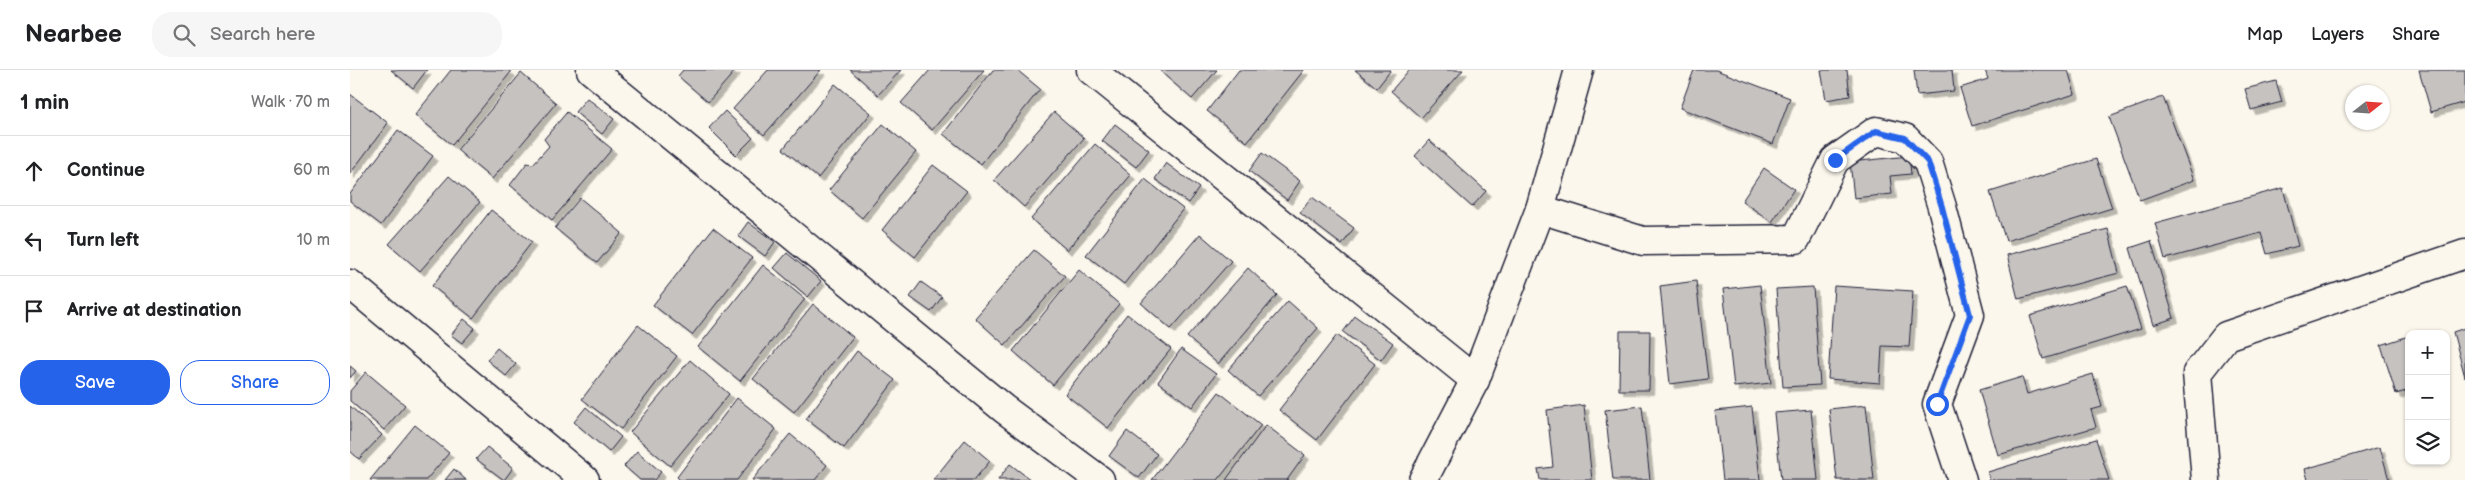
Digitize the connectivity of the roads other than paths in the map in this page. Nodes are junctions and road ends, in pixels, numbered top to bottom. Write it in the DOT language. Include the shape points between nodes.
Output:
graph roads {
  1 [pos="592,70"];
  2 [pos="1091,70"];
  3 [pos="1579,70"];
  4 [pos="1540,209"];
  5 [pos="2465,254"];
  6 [pos="350,284"];
  7 [pos="1475,380"];
  8 [pos="585,480"];
  9 [pos="1100,480"];
  10 [pos="1423,480"];
  11 [pos="1962,480"];
  12 [pos="2206,480"];
  1 -- 9 [label="street" via="1004,409"];
  2 -- 7 [label="street"];
  3 -- 4 [label="street"];
  4 -- 7 [label="street"];
  4 -- 11 [label="street" via="1643,241 1796,239 1835,160 1876,131 1905,138 1928,162 1970,315 1937,404"];
  5 -- 12 [label="street" via="2226,336 2197,373"];
  6 -- 8 [label="street"];
  7 -- 10 [label="street"];
}
